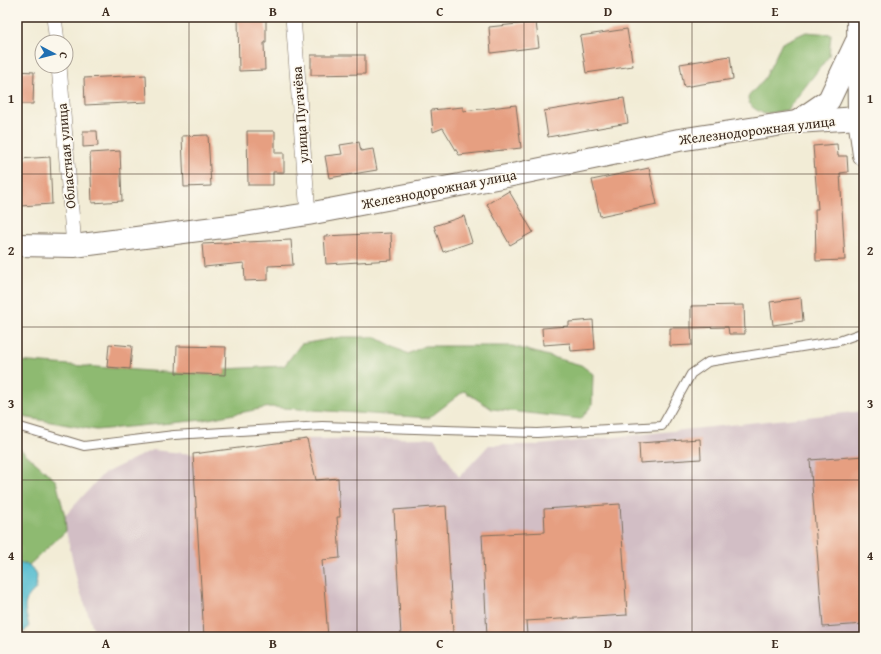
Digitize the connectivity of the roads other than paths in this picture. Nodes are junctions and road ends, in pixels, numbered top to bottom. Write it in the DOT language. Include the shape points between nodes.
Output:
graph roads {
  1 [pos="54,17"];
  2 [pos="293,17"];
  3 [pos="858,17"];
  4 [pos="56,34"];
  5 [pos="858,38"];
  6 [pos="60,74"];
  7 [pos="859,118"];
  8 [pos="796,122"];
  9 [pos="864,155"];
  10 [pos="308,214"];
  11 [pos="17,245"];
  12 [pos="74,246"];
  13 [pos="864,332"];
  14 [pos="17,426"];
  1 -- 4 [label="street"];
  2 -- 10 [label="street, улица Пугачёва"];
  3 -- 5 [label="street"];
  5 -- 7 [label="street"];
  5 -- 8 [label="street" via="829,100"];
  6 -- 12 [label="street, Областная улица"];
  7 -- 8 [label="street, Железнодорожная улица"];
  7 -- 9 [label="street"];
  8 -- 10 [label="street, Железнодорожная улица" via="679,140"];
  10 -- 12 [label="street, Железнодорожная улица"];
  11 -- 12 [label="street, Железнодорожная улица"];
  13 -- 14 [label="lane" via="838,341 708,362 691,374 662,426 537,433 322,426 174,435 84,446"];
}
